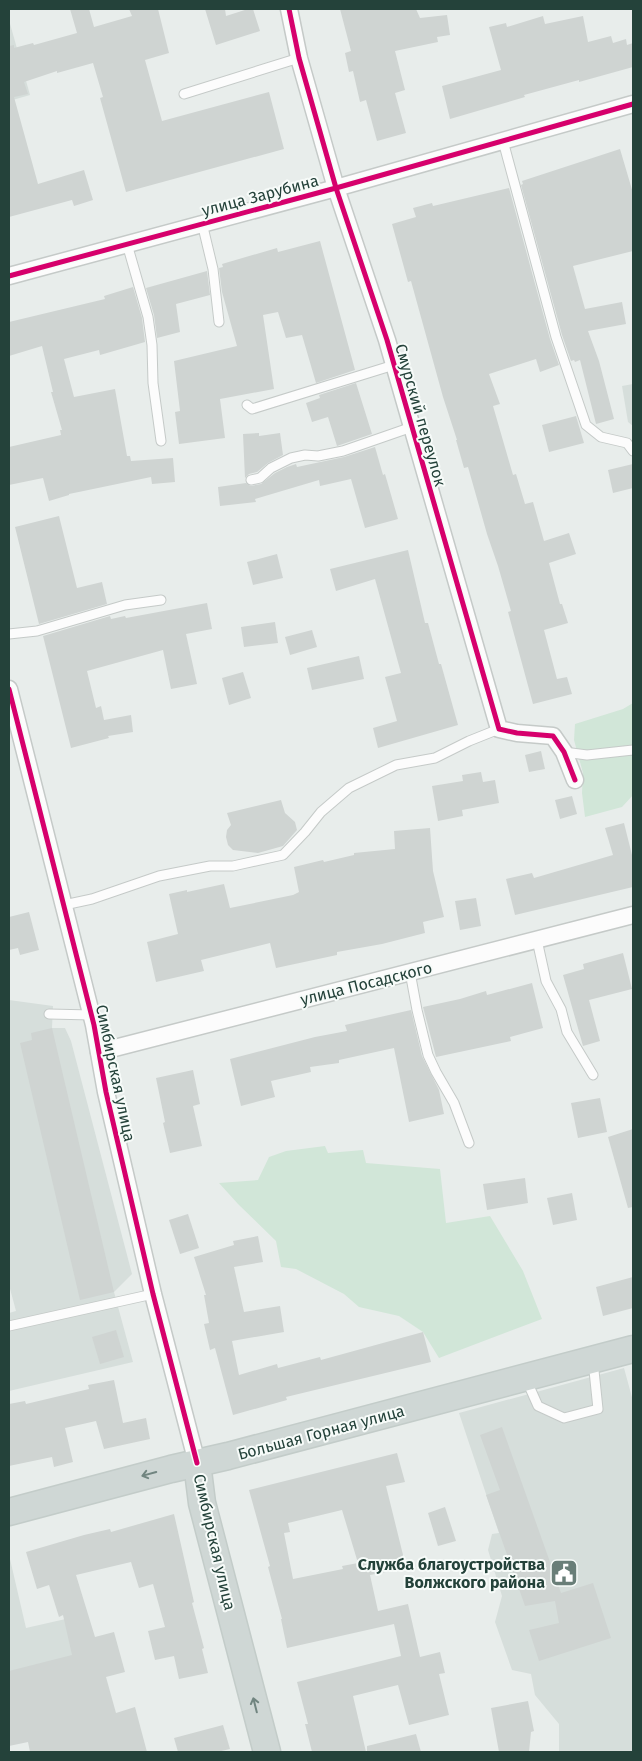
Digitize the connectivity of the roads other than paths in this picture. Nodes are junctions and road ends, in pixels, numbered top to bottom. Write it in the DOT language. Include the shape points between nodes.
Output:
graph roads {
  1 [pos="289,9"];
  2 [pos="299,58"];
  3 [pos="184,94"];
  4 [pos="633,104"];
  5 [pos="504,141"];
  6 [pos="336,188"];
  7 [pos="202,223"];
  8 [pos="127,244"];
  9 [pos="9,276"];
  10 [pos="219,322"];
  11 [pos="394,365"];
  12 [pos="247,405"];
  13 [pos="412,426"];
  14 [pos="161,441"];
  15 [pos="633,451"];
  16 [pos="251,480"];
  17 [pos="161,600"];
  18 [pos="9,634"];
  19 [pos="9,689"];
  20 [pos="499,729"];
  21 [pos="633,750"];
  22 [pos="564,752"];
  23 [pos="575,780"];
  24 [pos="64,905"];
  25 [pos="633,915"];
  26 [pos="537,940"];
  27 [pos="410,972"];
  28 [pos="49,1014"];
  29 [pos="92,1015"];
  30 [pos="99,1052"];
  31 [pos="593,1075"];
  32 [pos="469,1143"];
  33 [pos="153,1294"];
  34 [pos="9,1326"];
  35 [pos="633,1349"];
  36 [pos="593,1360"];
  37 [pos="526,1378"];
  38 [pos="197,1463"];
  39 [pos="9,1512"];
  40 [pos="267,1752"];
  1 -- 2 [label="street, Смурский переулок"];
  2 -- 3 [label="lane"];
  2 -- 6 [label="street, Смурский переулок"];
  4 -- 5 [label="street, улица Зарубина"];
  5 -- 6 [label="street, улица Зарубина"];
  5 -- 15 [label="lane" via="556,337 586,425 601,437 627,443"];
  6 -- 7 [label="street, улица Зарубина"];
  6 -- 11 [label="street, Смурский переулок"];
  7 -- 8 [label="street, улица Зарубина"];
  7 -- 10 [label="lane" via="213,269"];
  8 -- 9 [label="street, улица Зарубина"];
  8 -- 14 [label="lane" via="148,317"];
  11 -- 12 [label="lane" via="252,409"];
  11 -- 13 [label="street, Смурский переулок"];
  13 -- 16 [label="lane" via="343,451 290,458 260,478"];
  13 -- 20 [label="street, Смурский переулок"];
  17 -- 18 [label="lane" via="125,605 37,631"];
  19 -- 24 [label="street, Симбирская улица"];
  20 -- 22 [label="street" via="552,736"];
  20 -- 24 [label="lane" via="434,758 396,765 349,788 321,812 283,855 159,876"];
  21 -- 22 [label="lane" via="587,755"];
  22 -- 23 [label="street"];
  24 -- 29 [label="street, Симбирская улица"];
  25 -- 26 [label="street, улица Посадского"];
  26 -- 27 [label="street, улица Посадского"];
  26 -- 31 [label="lane" via="546,981 562,1009 567,1032"];
  27 -- 30 [label="street, улица Посадского"];
  27 -- 32 [label="lane" via="428,1055 454,1103"];
  28 -- 29 [label="lane"];
  29 -- 30 [label="street, Симбирская улица"];
  30 -- 33 [label="street, Симбирская улица"];
  33 -- 34 [label="lane"];
  33 -- 38 [label="street, Симбирская улица"];
  35 -- 36 [label="main road, Большая Горная улица"];
  36 -- 37 [label="main road, Большая Горная улица"];
  36 -- 37 [label="lane" via="598,1409 564,1418 538,1406"];
  37 -- 38 [label="main road, Большая Горная улица"];
  38 -- 39 [label="main road, Большая Горная улица, one-way"];
  40 -- 38 [label="main road, Симбирская улица, one-way" via="202,1503"];
}
